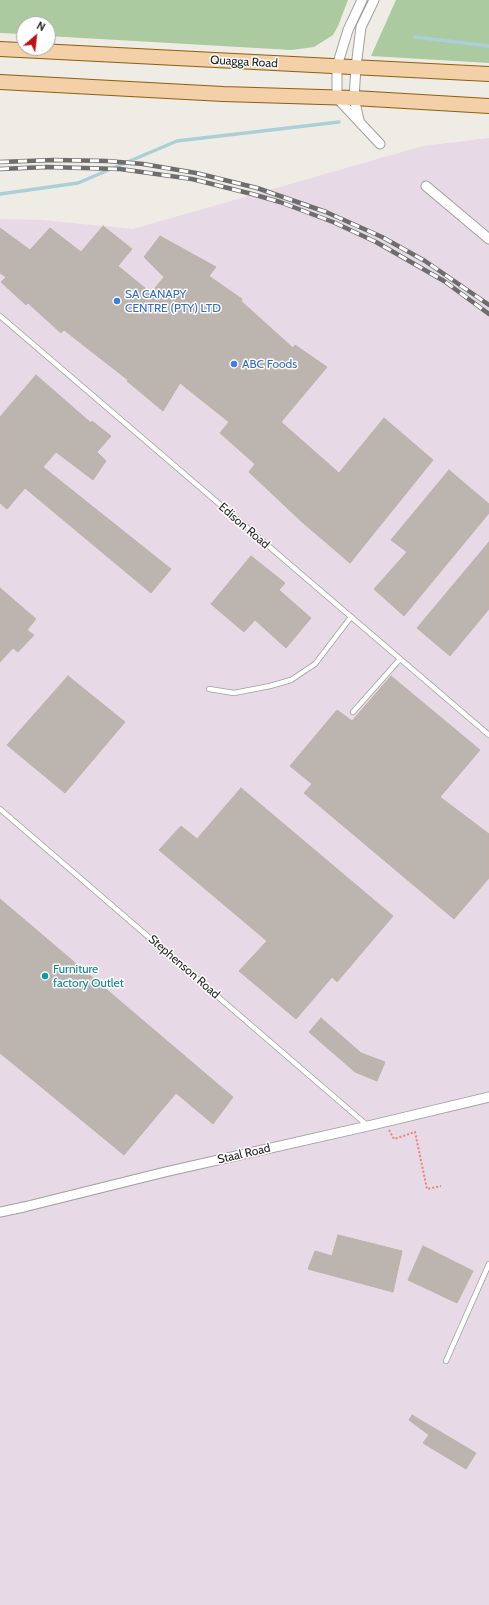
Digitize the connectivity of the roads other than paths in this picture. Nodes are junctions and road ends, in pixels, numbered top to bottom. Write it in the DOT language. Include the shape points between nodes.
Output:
graph roads {
  1 [pos="362,0"];
  2 [pos="374,0"];
  3 [pos="0,49"];
  4 [pos="337,66"];
  5 [pos="356,67"];
  6 [pos="489,74"];
  7 [pos="0,82"];
  8 [pos="337,98"];
  9 [pos="354,98"];
  10 [pos="489,106"];
  11 [pos="360,120"];
  12 [pos="380,144"];
  13 [pos="426,186"];
  14 [pos="489,238"];
  15 [pos="0,316"];
  16 [pos="351,617"];
  17 [pos="400,659"];
  18 [pos="210,689"];
  19 [pos="353,712"];
  20 [pos="489,735"];
  21 [pos="0,808"];
  22 [pos="489,1097"];
  23 [pos="368,1126"];
  24 [pos="0,1212"];
  25 [pos="489,1264"];
  26 [pos="446,1361"];
  1 -- 4 [label="street" via="348,30"];
  2 -- 5 [label="street" via="361,27"];
  3 -- 4 [label="main road, Quagga Road"];
  4 -- 5 [label="main road, Quagga Road"];
  4 -- 8 [label="street"];
  5 -- 6 [label="main road, Quagga Road"];
  5 -- 9 [label="street"];
  7 -- 8 [label="main road"];
  8 -- 9 [label="main road"];
  8 -- 11 [label="street"];
  9 -- 10 [label="main road"];
  9 -- 11 [label="street"];
  11 -- 12 [label="street"];
  13 -- 14 [label="street"];
  15 -- 16 [label="lane, Edison Road"];
  16 -- 17 [label="lane, Edison Road"];
  16 -- 18 [label="lane" via="315,664 291,680 234,693"];
  17 -- 19 [label="lane"];
  17 -- 20 [label="lane, Edison Road"];
  21 -- 23 [label="lane, Stephenson Road"];
  22 -- 23 [label="street, Staal Road"];
  23 -- 24 [label="street, Staal Road"];
  25 -- 26 [label="lane"];
}
